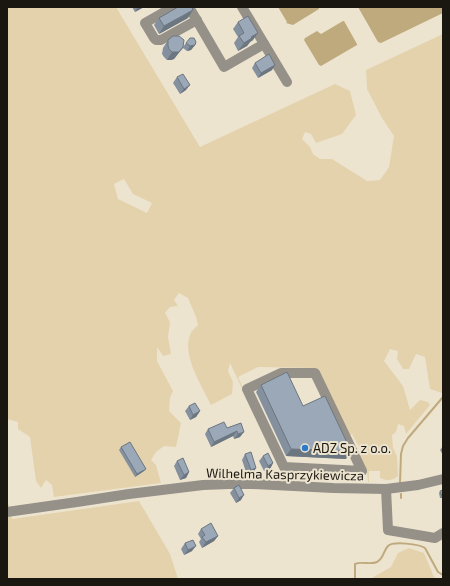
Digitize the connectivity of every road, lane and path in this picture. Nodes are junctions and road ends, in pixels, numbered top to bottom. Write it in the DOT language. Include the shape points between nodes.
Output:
graph roads {
  1 [pos="173,7"];
  2 [pos="189,7"];
  3 [pos="242,7"];
  4 [pos="197,20"];
  5 [pos="264,44"];
  6 [pos="287,82"];
  7 [pos="362,471"];
  8 [pos="443,479"];
  9 [pos="363,489"];
  10 [pos="386,489"];
  11 [pos="7,512"];
  12 [pos="443,533"];
  1 -- 4 [label="street" via="145,23 156,40"];
  2 -- 4 [label="street"];
  3 -- 5 [label="street"];
  4 -- 5 [label="street" via="224,67"];
  5 -- 6 [label="street"];
  7 -- 7 [label="street" via="315,373 281,373 247,389 284,467"];
  7 -- 9 [label="street"];
  8 -- 10 [label="street, Wilhelma Kasprzykiewicza"];
  9 -- 10 [label="street, Wilhelma Kasprzykiewicza"];
  9 -- 11 [label="street, Wilhelma Kasprzykiewicza" via="252,484 203,485"];
  10 -- 12 [label="street" via="388,530 435,538"];
}
